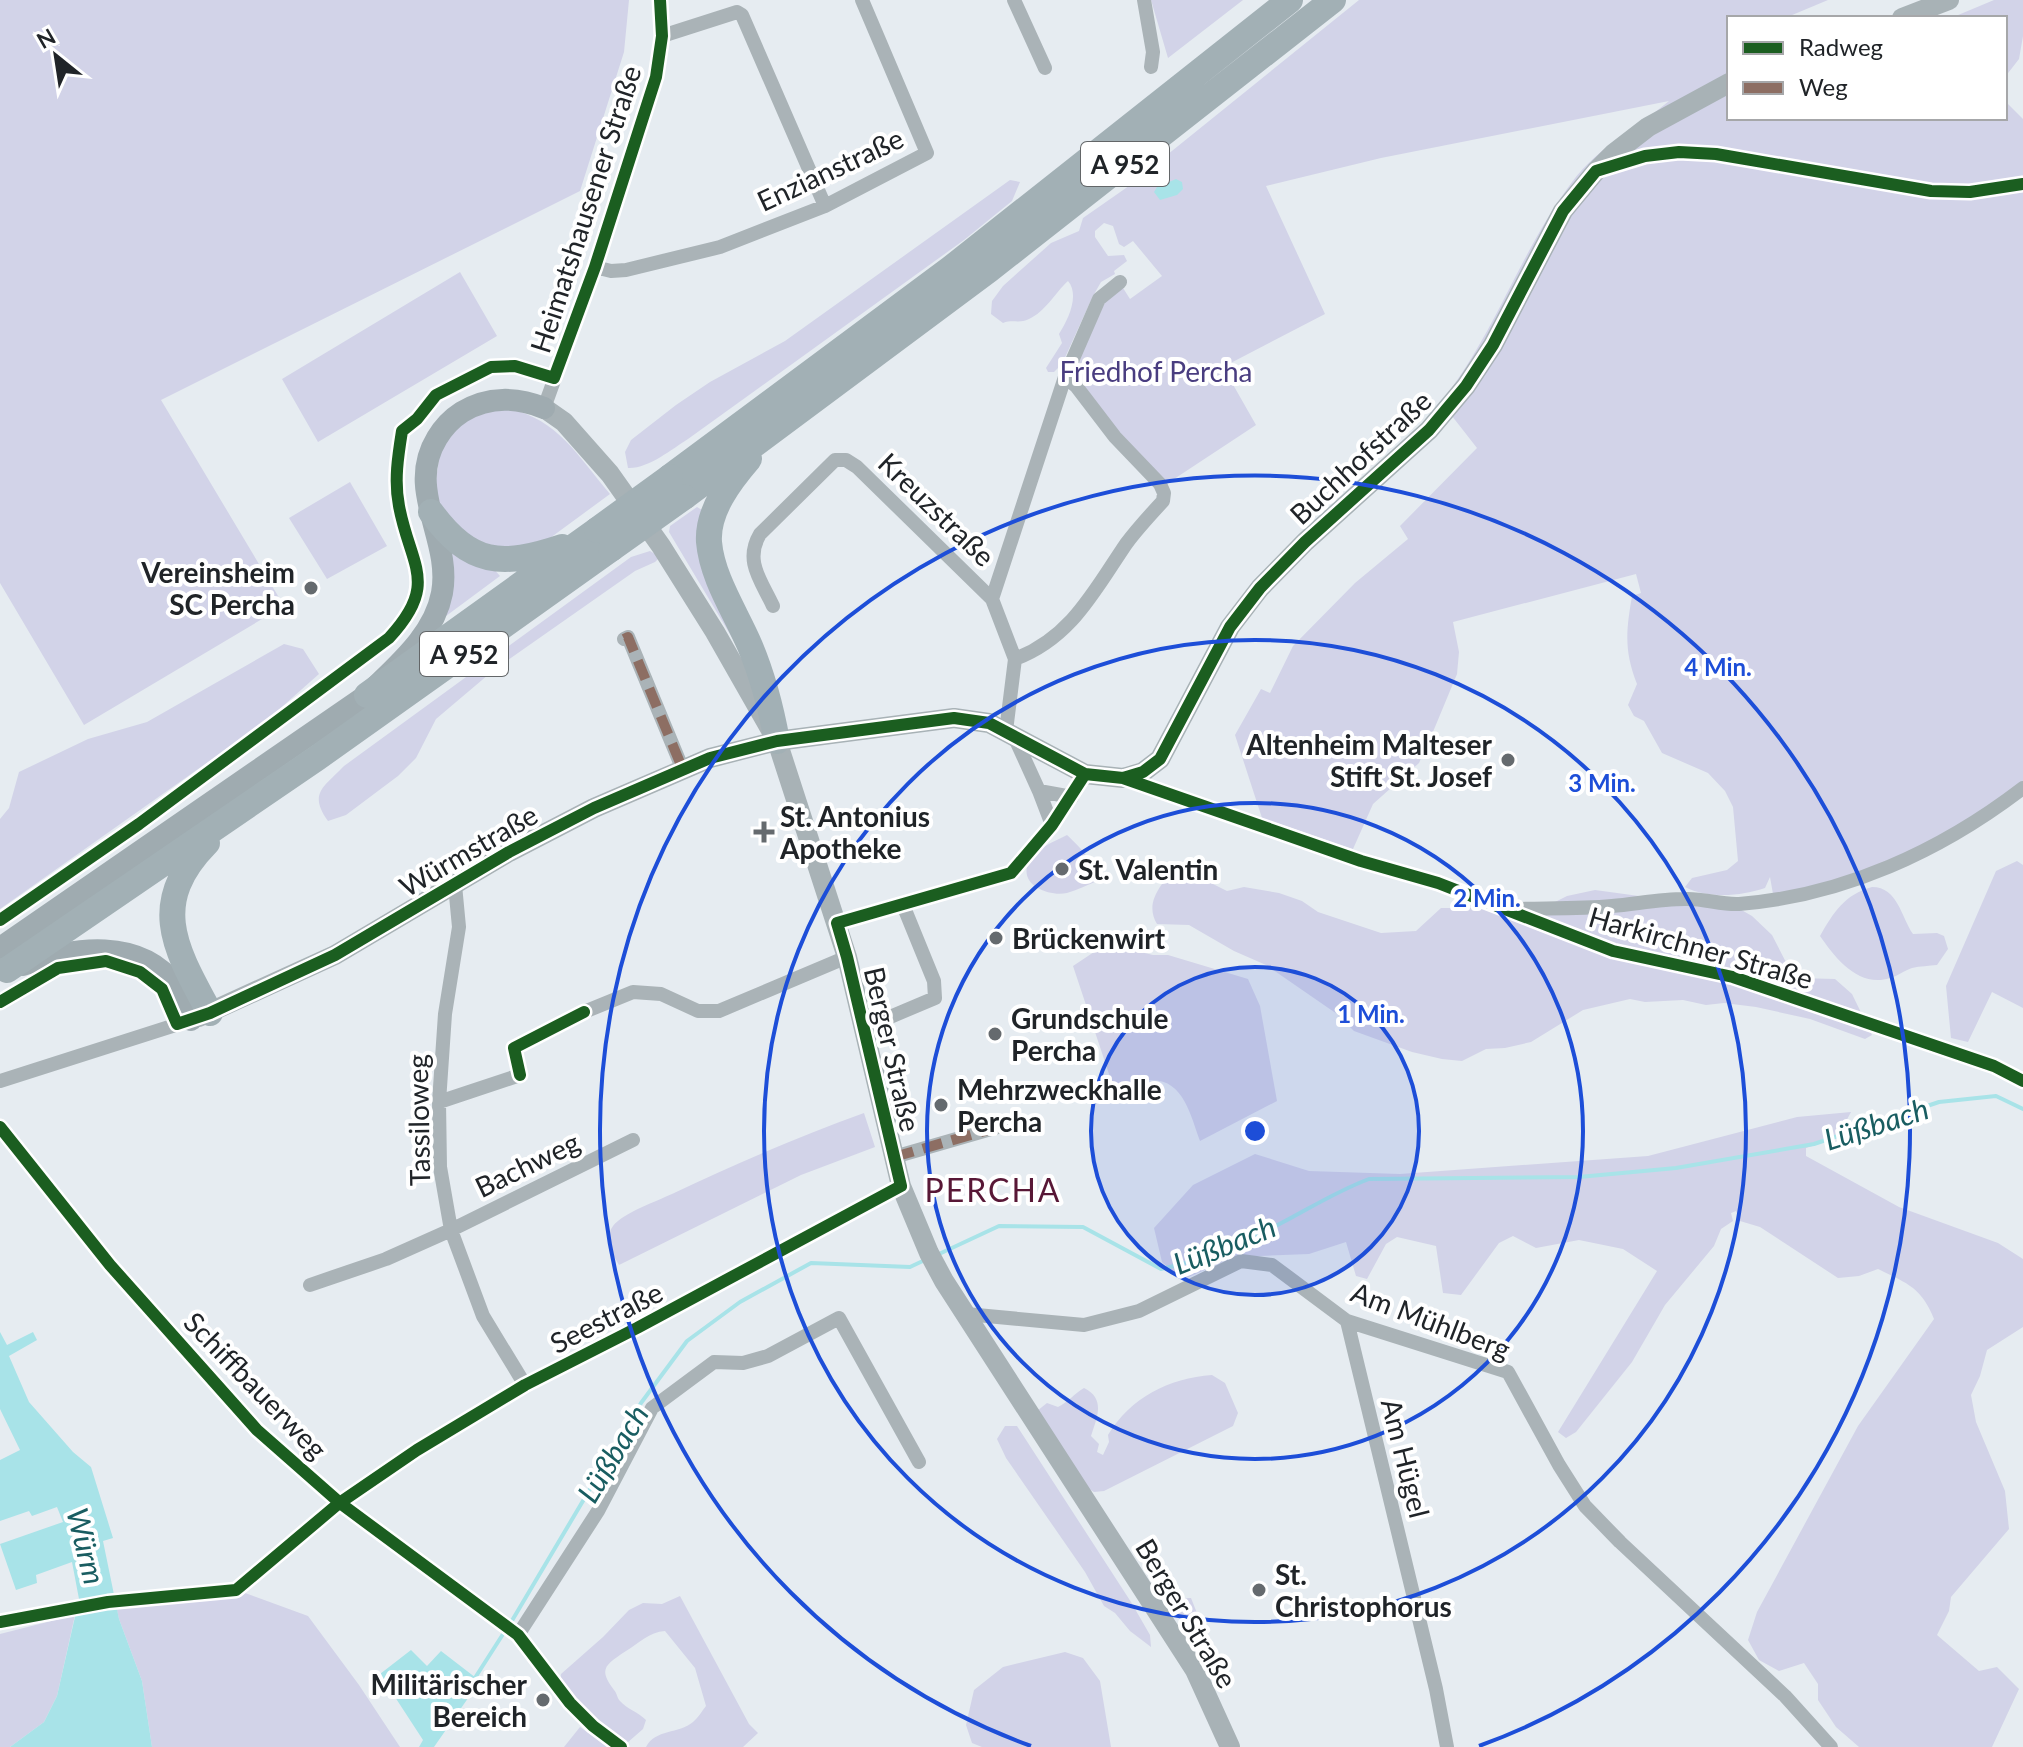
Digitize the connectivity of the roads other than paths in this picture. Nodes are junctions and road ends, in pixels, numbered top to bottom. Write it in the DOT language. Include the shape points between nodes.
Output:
graph roads {
  1 [pos="660,0"];
  2 [pos="862,0"];
  3 [pos="1014,0"];
  4 [pos="1144,0"];
  5 [pos="1290,0"];
  6 [pos="1333,0"];
  7 [pos="1949,0"];
  8 [pos="1907,16"];
  9 [pos="662,36"];
  10 [pos="1151,67"];
  11 [pos="1045,68"];
  12 [pos="1727,84"];
  13 [pos="825,206"];
  14 [pos="595,267"];
  15 [pos="1120,282"];
  16 [pos="1065,377"];
  17 [pos="544,408"];
  18 [pos="798,413"];
  19 [pos="677,487"];
  20 [pos="431,512"];
  21 [pos="598,540"];
  22 [pos="992,599"];
  23 [pos="773,606"];
  24 [pos="624,639"];
  25 [pos="1015,659"];
  26 [pos="367,695"];
  27 [pos="1010,733"];
  28 [pos="777,741"];
  29 [pos="683,770"];
  30 [pos="1085,774"];
  31 [pos="1123,778"];
  32 [pos="2023,788"];
  33 [pos="1039,791"];
  34 [pos="1072,797"];
  35 [pos="242,811"];
  36 [pos="1011,873"];
  37 [pos="455,885"];
  38 [pos="903,905"];
  39 [pos="1510,909"];
  40 [pos="837,923"];
  41 [pos="847,957"];
  42 [pos="2,964"];
  43 [pos="584,1012"];
  44 [pos="201,1016"];
  45 [pos="864,1028"];
  46 [pos="1994,1066"];
  47 [pos="520,1075"];
  48 [pos="0,1081"];
  49 [pos="439,1102"];
  50 [pos="1019,1121"];
  51 [pos="0,1127"];
  52 [pos="633,1140"];
  53 [pos="894,1157"];
  54 [pos="901,1186"];
  55 [pos="451,1230"];
  56 [pos="310,1285"];
  57 [pos="966,1314"];
  58 [pos="1347,1321"];
  59 [pos="525,1385"];
  60 [pos="919,1462"];
  61 [pos="340,1503"];
  62 [pos="77,1607"];
  63 [pos="0,1622"];
  64 [pos="1230,1747"];
  65 [pos="1447,1747"];
  66 [pos="1831,1747"];
  1 -- 9 [label="street, Heimatshausener Straße"];
  2 -- 13 [label="street, Enzianstraße" via="927,153"];
  3 -- 11 [label="street"];
  4 -- 10 [label="street"];
  5 -- 19 [label="highway, A 952"];
  6 -- 18 [label="highway, A 952"];
  7 -- 8 [label="main road"];
  9 -- 13 [label="street" via="737,12 742,15"];
  9 -- 14 [label="street, Heimatshausener Straße" via="656,77"];
  12 -- 31 [label="main road, Buchhofstraße" via="1648,127 1596,171 1563,211 1466,386 1429,430 1260,588 1230,627 1160,759"];
  13 -- 14 [label="street, Enzianstraße" via="720,247 626,270"];
  14 -- 17 [label="street, Heimatshausener Straße"];
  15 -- 16 [label="street, Kreuzstraße" via="1099,299"];
  16 -- 22 [label="street, Kreuzstraße"];
  16 -- 25 [label="street" via="1160,484 1163,501 1060,634 1038,651"];
  17 -- 20 [label="main road" via="521,400 489,401 456,415 429,450 424,469"];
  17 -- 28 [label="main road, Berger Straße" via="564,422 610,474 661,546"];
  18 -- 19 [label="highway, A 952"];
  18 -- 28 [label="highway" via="736,473 712,520 709,541 769,699"];
  19 -- 21 [label="highway, A 952, bridge"];
  20 -- 21 [label="highway" via="465,548 496,561"];
  20 -- 26 [label="main road" via="442,570 438,610 418,642"];
  21 -- 26 [label="highway, A 952"];
  21 -- 35 [label="highway, A 952"];
  22 -- 23 [label="street, Kreuzstraße" via="857,467 835,460 754,545 752,559"];
  22 -- 25 [label="street, Kreuzstraße"];
  24 -- 29 [label="street" via="628,637"];
  25 -- 27 [label="street, Kreuzstraße"];
  26 -- 42 [label="main road"];
  27 -- 28 [label="main road" via="989,723 954,718"];
  27 -- 30 [label="main road"];
  27 -- 33 [label="street"];
  28 -- 29 [label="main road, Würmstraße"];
  28 -- 40 [label="main road, Berger Straße"];
  29 -- 37 [label="main road, Würmstraße" via="594,808"];
  30 -- 31 [label="main road"];
  30 -- 34 [label="street"];
  31 -- 39 [label="street, Harkirchner Straße"];
  32 -- 39 [label="street" via="1918,856 1817,890 1736,904 1686,899"];
  33 -- 34 [label="street"];
  33 -- 34 [label="street" via="1052,825"];
  35 -- 42 [label="highway, A 952"];
  35 -- 44 [label="highway" via="199,851 174,895 176,945"];
  36 -- 38 [label="street"];
  37 -- 44 [label="main road, Würmstraße" via="335,955"];
  37 -- 49 [label="street, Tassiloweg" via="459,927 445,1014"];
  38 -- 40 [label="street"];
  38 -- 45 [label="street" via="934,981 935,998"];
  39 -- 46 [label="street, Harkirchner Straße" via="1613,951 1733,977"];
  40 -- 41 [label="main road, Berger Straße"];
  41 -- 43 [label="street" via="719,1011 698,1011 661,994 633,992"];
  41 -- 45 [label="main road, Berger Straße"];
  42 -- 44 [label="main road" via="100,950 123,952 160,968"];
  44 -- 48 [label="street"];
  45 -- 53 [label="main road, Berger Straße"];
  47 -- 49 [label="street"];
  49 -- 55 [label="street, Tassiloweg" via="440,1167"];
  50 -- 53 [label="street"];
  51 -- 61 [label="street, Schiffbauerweg" via="110,1265 257,1430"];
  52 -- 55 [label="street, Bachweg"];
  53 -- 54 [label="main road, Berger Straße"];
  54 -- 57 [label="main road, Berger Straße" via="929,1253"];
  54 -- 59 [label="street, Seestraße"];
  55 -- 56 [label="street, Bachweg"];
  55 -- 59 [label="street, Tassiloweg" via="483,1316"];
  57 -- 58 [label="street, Am Mühlberg" via="1084,1325 1139,1311 1241,1261 1272,1265"];
  57 -- 64 [label="main road, Berger Straße" via="1195,1670"];
  58 -- 65 [label="street, Am Hügel"];
  58 -- 66 [label="street, Am Mühlberg" via="1508,1372 1585,1506 1785,1696"];
  59 -- 61 [label="street, Seestraße"];
  60 -- 61 [label="street, Schiffbauerweg" via="839,1318 768,1356 743,1363 714,1362 652,1408 598,1511 518,1635"];
  62 -- 63 [label="street"];
}
